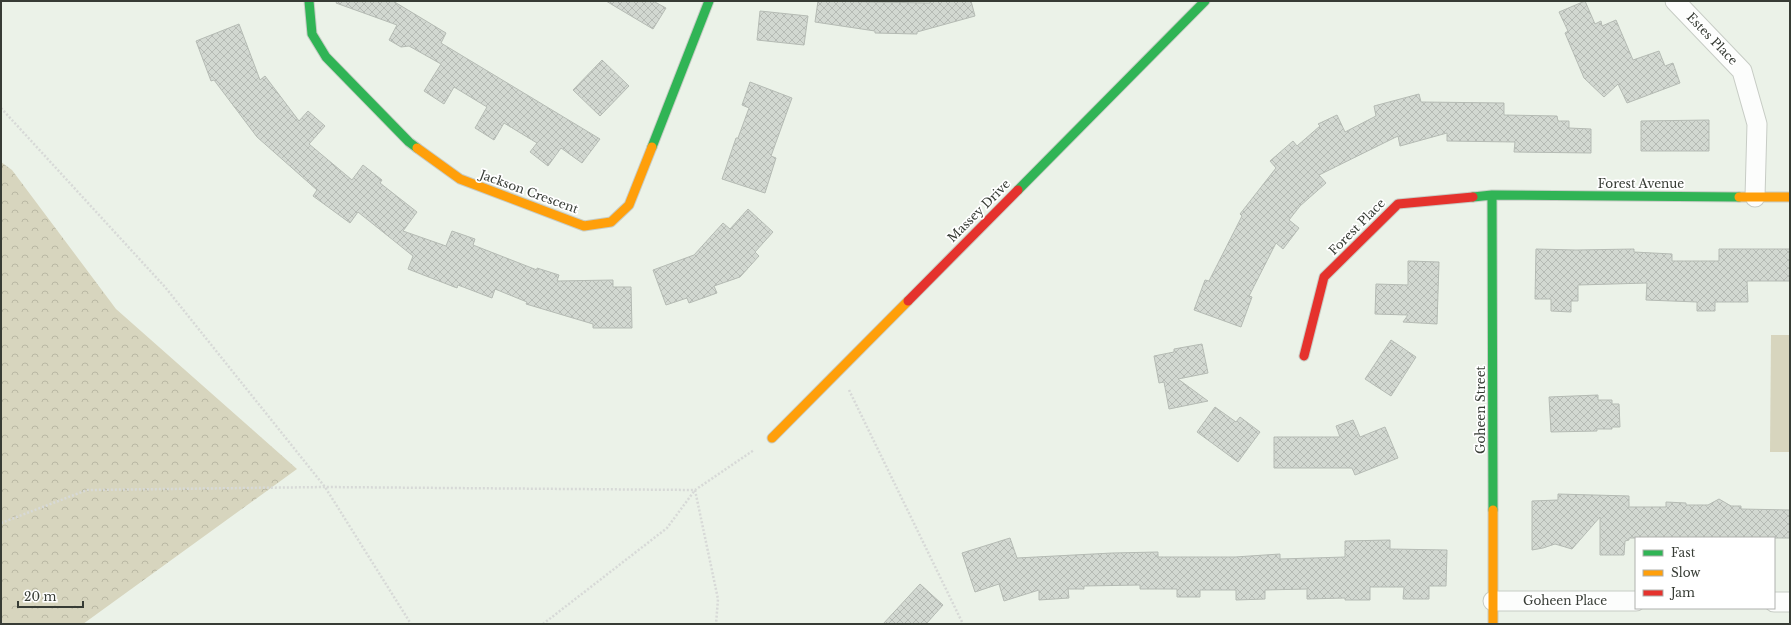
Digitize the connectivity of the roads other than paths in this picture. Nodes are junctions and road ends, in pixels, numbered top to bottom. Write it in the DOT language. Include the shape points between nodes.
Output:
graph roads {
  1 [pos="309,1"];
  2 [pos="709,1"];
  3 [pos="1205,1"];
  4 [pos="1675,1"];
  5 [pos="1492,195"];
  6 [pos="1754,197"];
  7 [pos="1790,197"];
  8 [pos="1304,356"];
  9 [pos="772,438"];
  10 [pos="1493,601"];
  11 [pos="1635,601"];
  12 [pos="1775,602"];
  13 [pos="1790,602"];
  14 [pos="1493,624"];
  1 -- 2 [label="street, Jackson Crescent" via="312,34 326,57 409,142 460,179 584,226 611,222 629,205"];
  3 -- 9 [label="street, Massey Drive"];
  4 -- 6 [label="street, Estes Place" via="1742,71 1757,124"];
  5 -- 6 [label="street, Forest Avenue"];
  5 -- 8 [label="street, Forest Place" via="1398,204 1324,276"];
  5 -- 10 [label="street, Goheen Street"];
  6 -- 7 [label="street, Forest Avenue"];
  10 -- 11 [label="street, Goheen Place"];
  10 -- 14 [label="street, Goheen Street"];
  12 -- 13 [label="street"];
}
